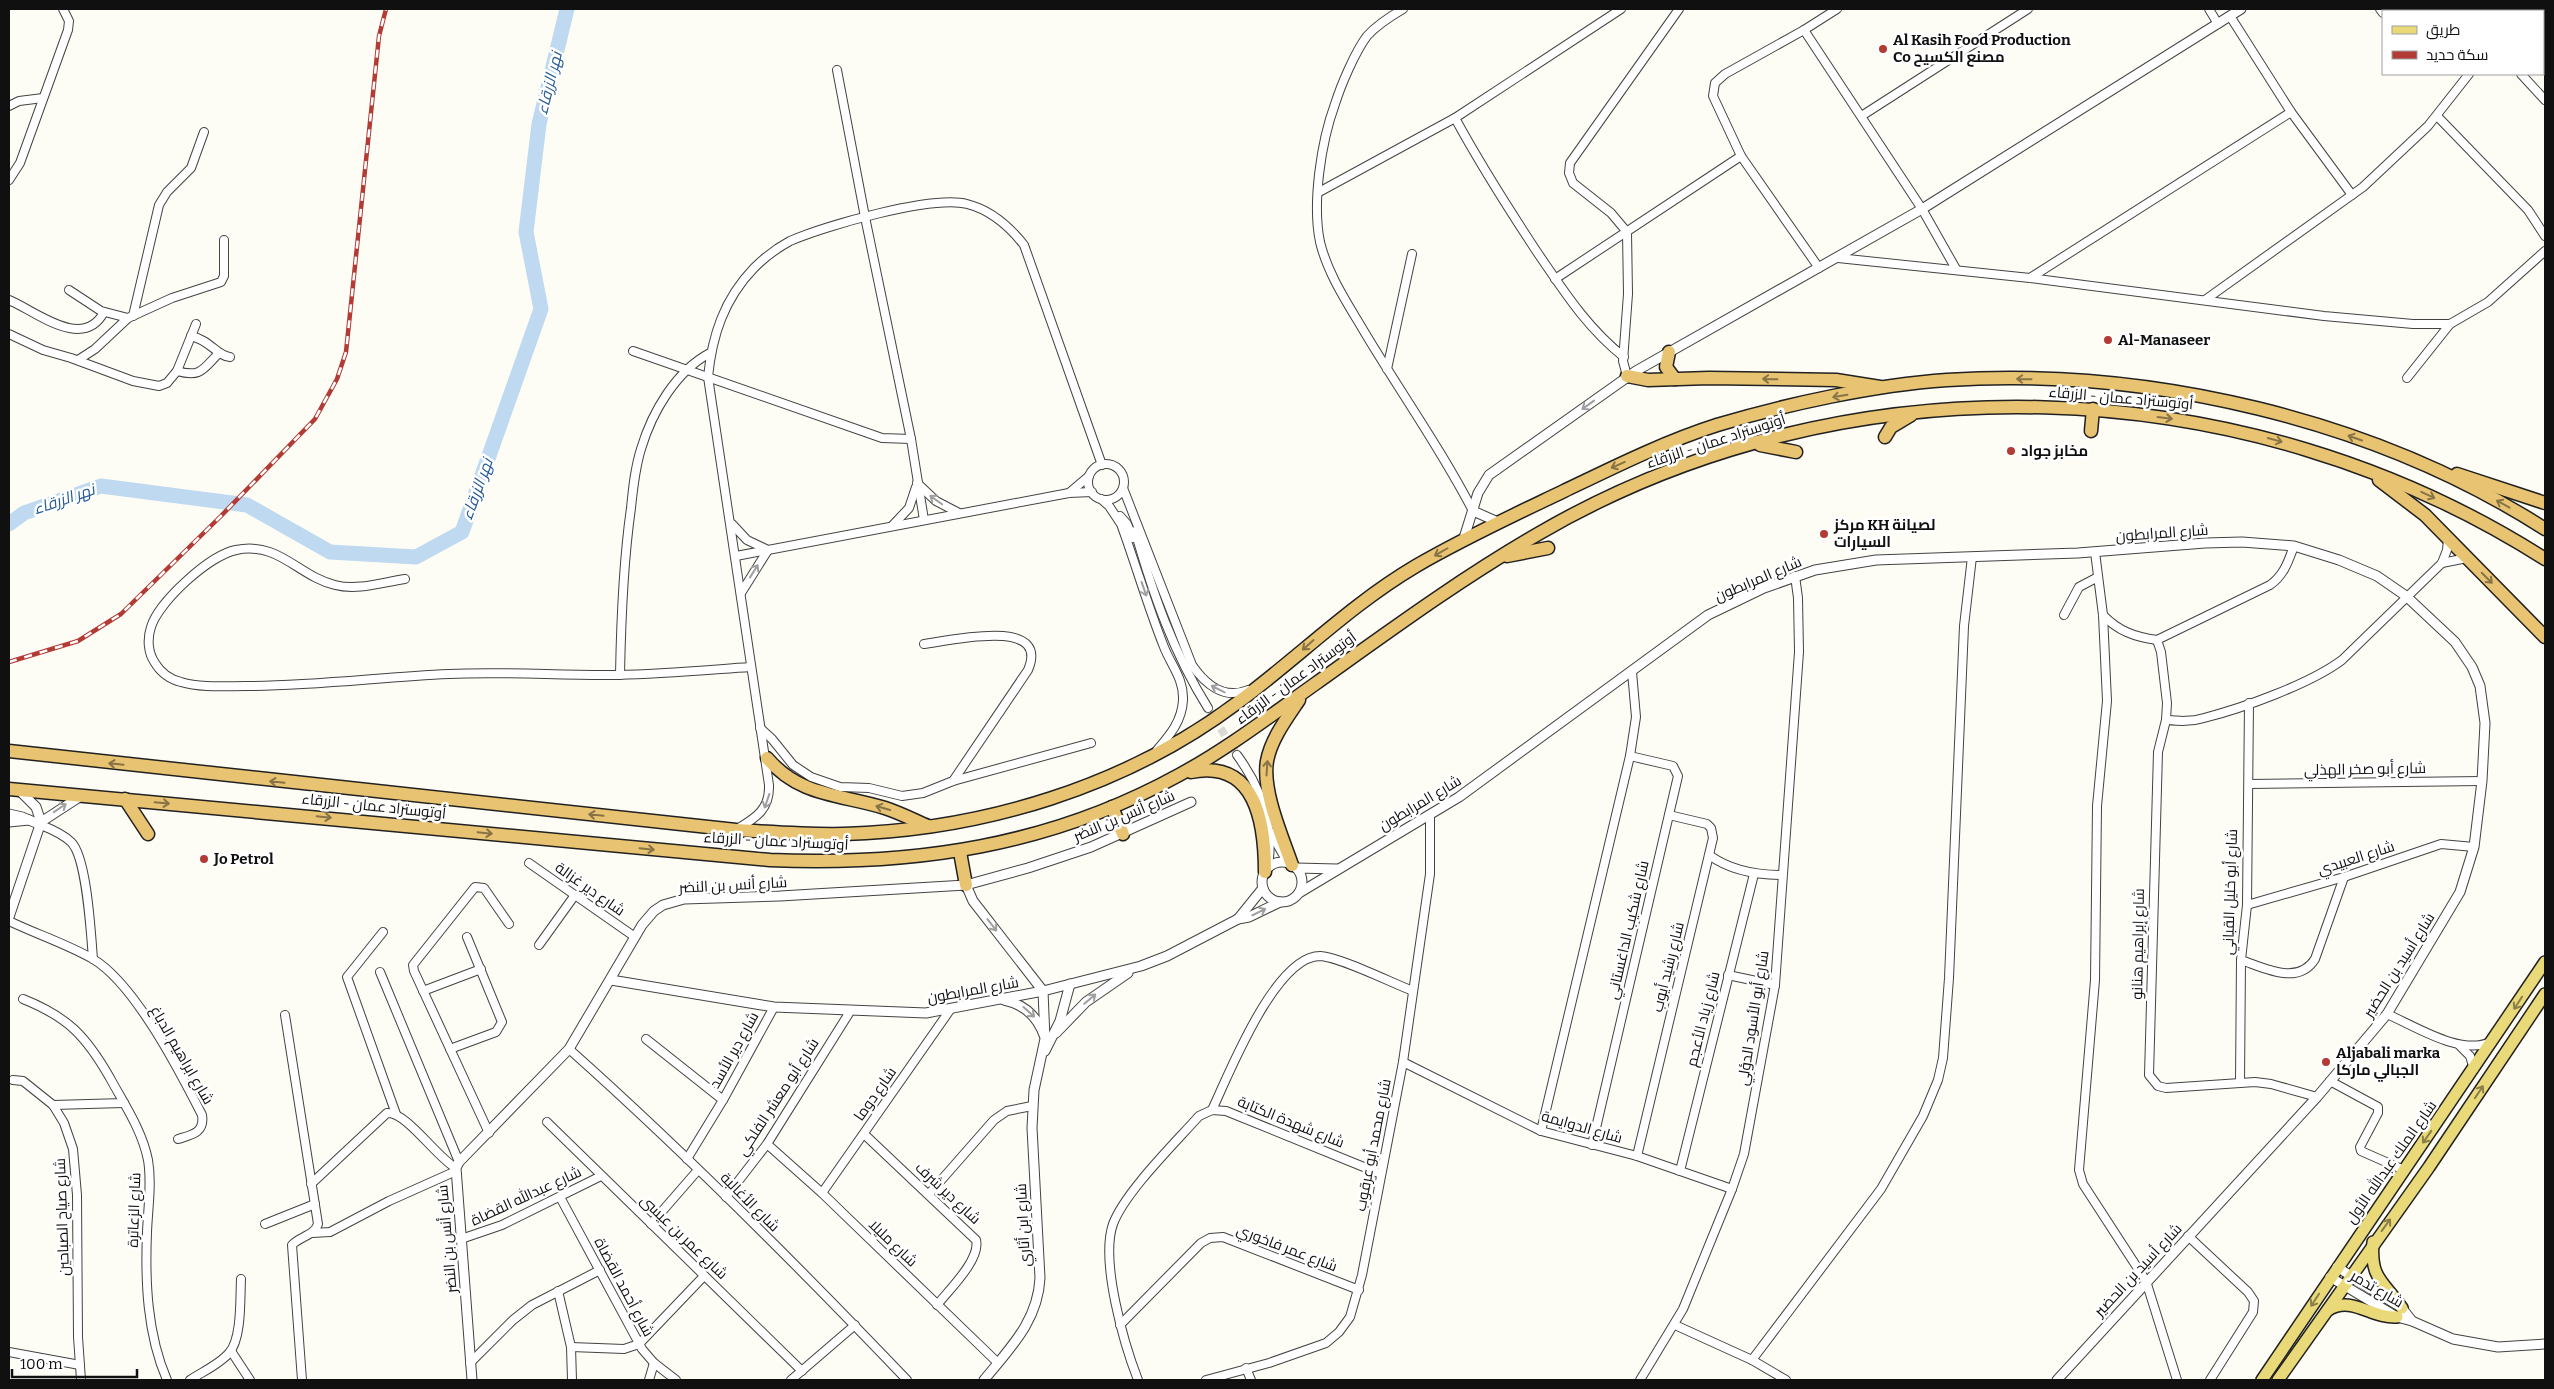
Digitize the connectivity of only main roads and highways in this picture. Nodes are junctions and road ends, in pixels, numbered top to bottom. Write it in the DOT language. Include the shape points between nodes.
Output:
graph roads {
  1 [pos="1668,352"];
  2 [pos="1627,376"];
  3 [pos="1675,379"];
  4 [pos="1888,388"];
  5 [pos="2092,409"];
  6 [pos="1924,410"];
  7 [pos="2091,431"];
  8 [pos="1885,437"];
  9 [pos="1748,445"];
  10 [pos="1796,452"];
  11 [pos="2358,467"];
  12 [pos="2429,467"];
  13 [pos="2545,503"];
  14 [pos="2545,529"];
  15 [pos="1548,548"];
  16 [pos="1500,557"];
  17 [pos="2545,559"];
  18 [pos="2545,637"];
  19 [pos="1305,691"];
  20 [pos="9,751"];
  21 [pos="767,758"];
  22 [pos="1181,774"];
  23 [pos="14,789"];
  24 [pos="125,799"];
  25 [pos="1112,806"];
  26 [pos="928,826"];
  27 [pos="148,834"];
  28 [pos="1123,834"];
  29 [pos="960,852"];
  30 [pos="1292,866"];
  31 [pos="1267,870"];
  32 [pos="966,885"];
  33 [pos="2545,962"];
  34 [pos="2545,994"];
  35 [pos="2373,1242"];
  36 [pos="2326,1311"];
  37 [pos="2262,1380"];
  38 [pos="2278,1380"];
  1 -- 3 [label="highway" via="1666,367"];
  2 -- 3 [label="highway" via="1648,380"];
  4 -- 3 [label="highway, one-way" via="1836,380"];
  12 -- 4 [label="highway, أوتوستراد عمان - الزرقاء, one-way" via="2311,423 2166,390 2003,379 1941,381"];
  4 -- 26 [label="highway, أوتوستراد عمان - الزرقاء, one-way" via="1813,401 1708,428 1613,467 1464,538 1399,576 1206,725 1150,757 1026,806"];
  5 -- 6 [label="highway, أوتوستراد عمان - الزرقاء"];
  5 -- 7 [label="highway"];
  5 -- 11 [label="highway, أوتوستراد عمان - الزرقاء, one-way" via="2220,426"];
  6 -- 8 [label="highway" via="1897,422"];
  6 -- 9 [label="highway, أوتوستراد عمان - الزرقاء" via="1844,422"];
  9 -- 10 [label="highway"];
  9 -- 16 [label="highway, أوتوستراد عمان - الزرقاء" via="1661,474 1620,492 1546,529"];
  11 -- 17 [label="highway, أوتوستراد عمان - الزرقاء, one-way" via="2453,506"];
  11 -- 18 [label="highway, one-way" via="2410,502"];
  12 -- 13 [label="highway"];
  14 -- 12 [label="highway, أوتوستراد عمان - الزرقاء, one-way"];
  15 -- 16 [label="highway"];
  16 -- 19 [label="highway, أوتوستراد عمان - الزرقاء"];
  19 -- 22 [label="highway, أوتوستراد عمان - الزرقاء" via="1241,738"];
  30 -- 19 [label="highway, one-way" via="1269,792 1266,771 1275,739"];
  26 -- 20 [label="highway, أوتوستراد عمان - الزرقاء, one-way" via="843,834 736,830"];
  26 -- 21 [label="highway, one-way" via="885,808 806,788 784,776"];
  22 -- 25 [label="highway, أوتوستراد عمان - الزرقاء"];
  22 -- 31 [label="highway" via="1217,770 1233,776 1246,788 1263,833"];
  23 -- 24 [label="highway, أوتوستراد عمان - الزرقاء"];
  24 -- 27 [label="highway"];
  24 -- 29 [label="highway, أوتوستراد عمان - الزرقاء, one-way" via="770,860 849,862"];
  25 -- 28 [label="highway"];
  25 -- 29 [label="highway, أوتوستراد عمان - الزرقاء" via="1041,833"];
  29 -- 32 [label="highway"];
  33 -- 37 [label="main road, شارع الملك عبدالله الأول, one-way"];
  35 -- 34 [label="main road, one-way" via="2429,1166"];
  35 -- 36 [label="main road"];
  35 -- 36 [label="main road" via="2378,1280 2400,1313 2387,1317 2351,1305"];
  36 -- 38 [label="main road"];
}
